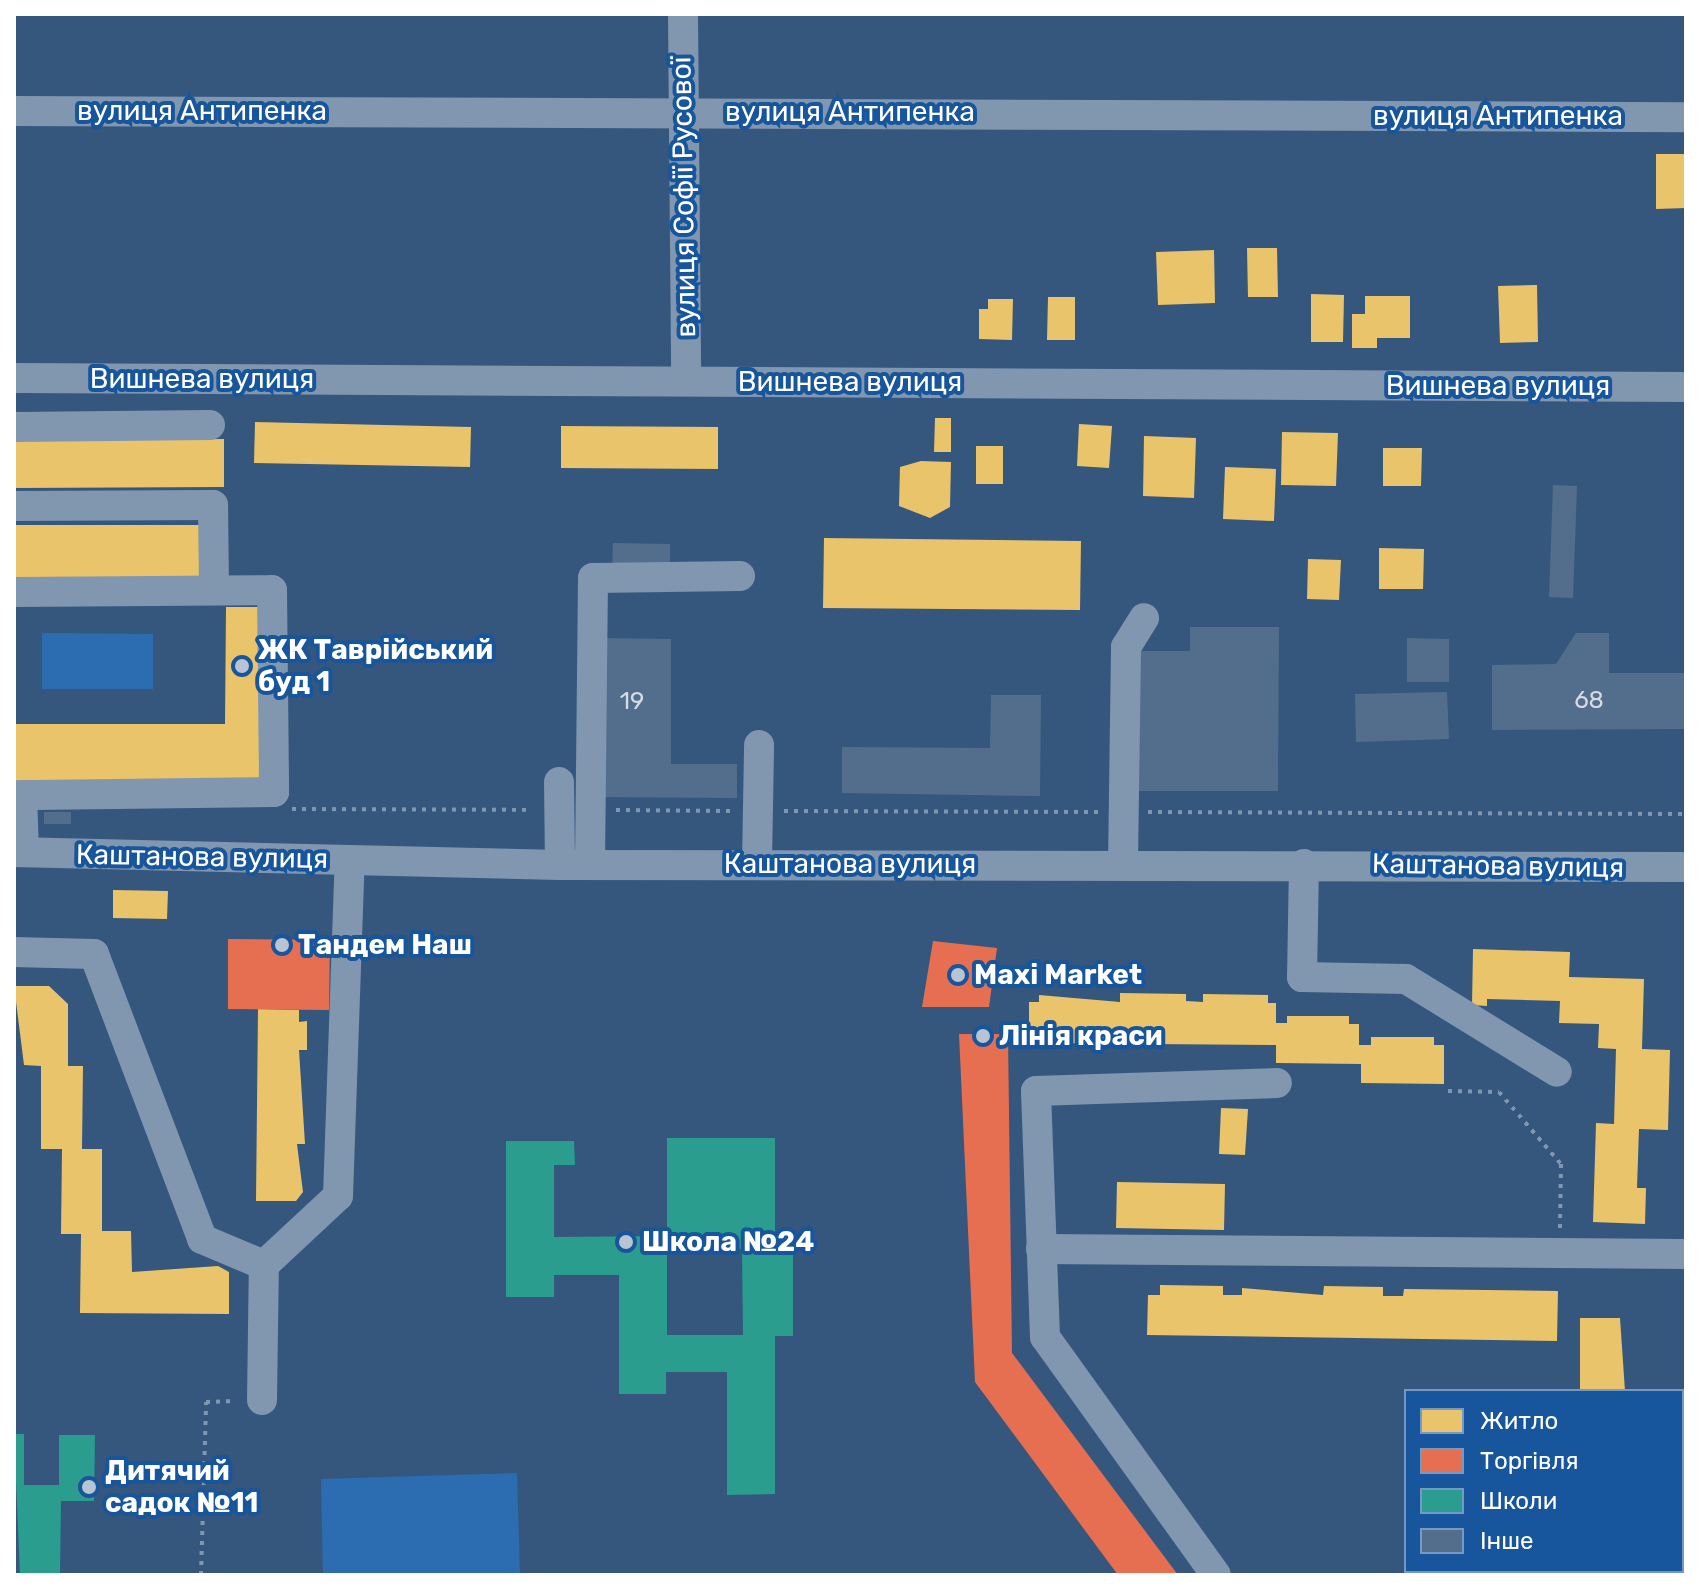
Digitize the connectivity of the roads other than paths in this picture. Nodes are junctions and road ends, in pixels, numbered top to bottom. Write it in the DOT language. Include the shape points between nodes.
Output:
graph roads {
  1 [pos="683,14"];
  2 [pos="14,111"];
  3 [pos="683,111"];
  4 [pos="1686,117"];
  5 [pos="14,378"];
  6 [pos="686,381"];
  7 [pos="1686,387"];
  8 [pos="210,425"];
  9 [pos="14,427"];
  10 [pos="14,506"];
  11 [pos="740,576"];
  12 [pos="214,590"];
  13 [pos="14,592"];
  14 [pos="1144,618"];
  15 [pos="759,745"];
  16 [pos="18,795"];
  17 [pos="559,796"];
  18 [pos="19,852"];
  19 [pos="350,860"];
  20 [pos="757,864"];
  21 [pos="1123,864"];
  22 [pos="1304,864"];
  23 [pos="575,865"];
  24 [pos="1686,867"];
  25 [pos="14,952"];
  26 [pos="1557,1072"];
  27 [pos="1277,1083"];
  28 [pos="1041,1249"];
  29 [pos="1686,1254"];
  30 [pos="264,1265"];
  31 [pos="262,1400"];
  32 [pos="1216,1575"];
  1 -- 3 [label="street, вулиця Софії Русової"];
  2 -- 3 [label="street, вулиця Антипенка"];
  3 -- 4 [label="street, вулиця Антипенка"];
  3 -- 6 [label="street, вулиця Софії Русової"];
  5 -- 6 [label="street, Вишнева вулиця"];
  6 -- 7 [label="street, Вишнева вулиця"];
  8 -- 9 [label="street"];
  10 -- 12 [label="street" via="213,505"];
  11 -- 23 [label="street" via="593,578 590,810"];
  12 -- 13 [label="street"];
  12 -- 16 [label="street" via="272,590 274,792"];
  14 -- 21 [label="street" via="1126,647"];
  15 -- 20 [label="street"];
  16 -- 18 [label="street"];
  17 -- 23 [label="street"];
  18 -- 19 [label="street, Каштанова вулиця"];
  19 -- 23 [label="street, Каштанова вулиця"];
  19 -- 30 [label="street" via="338,1196"];
  20 -- 21 [label="street, Каштанова вулиця"];
  20 -- 23 [label="street, Каштанова вулиця"];
  21 -- 22 [label="street, Каштанова вулиця"];
  22 -- 24 [label="street, Каштанова вулиця"];
  22 -- 26 [label="street" via="1302,977 1406,979"];
  25 -- 30 [label="street" via="94,954 202,1239"];
  27 -- 28 [label="street" via="1036,1091"];
  28 -- 29 [label="street"];
  28 -- 32 [label="street" via="1045,1337"];
  30 -- 31 [label="street"];
}
